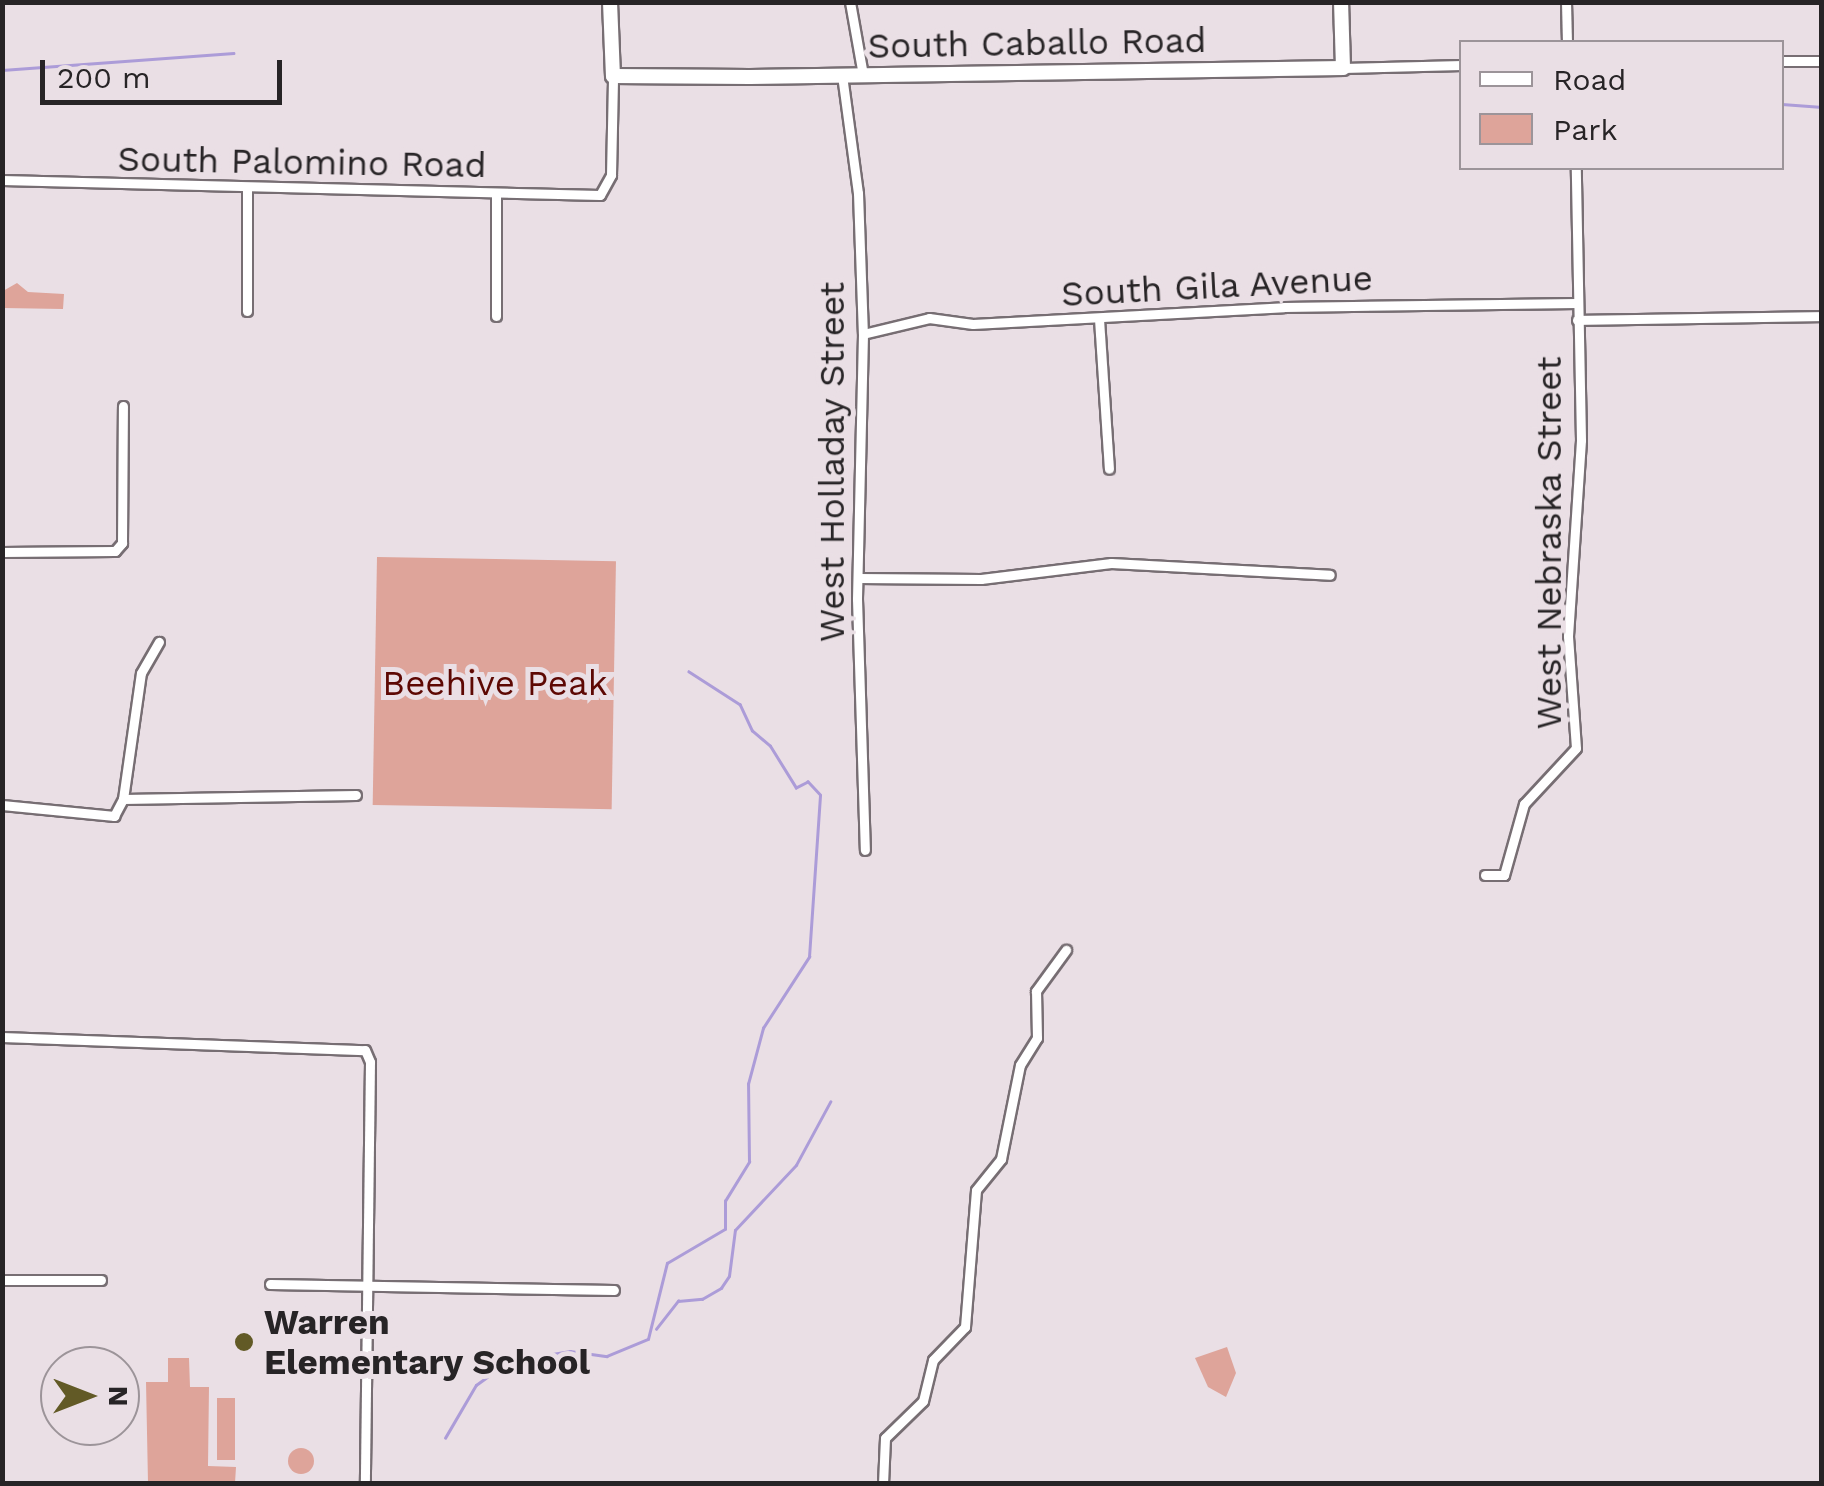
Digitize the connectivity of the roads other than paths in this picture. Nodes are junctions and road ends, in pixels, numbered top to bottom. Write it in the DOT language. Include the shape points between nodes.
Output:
graph roads {
  1 [pos="610,2"];
  2 [pos="850,2"];
  3 [pos="1341,2"];
  4 [pos="1566,2"];
  5 [pos="1567,40"];
  6 [pos="1784,61"];
  7 [pos="1822,61"];
  8 [pos="1459,65"];
  9 [pos="1343,68"];
  10 [pos="863,75"];
  11 [pos="612,76"];
  12 [pos="842,76"];
  13 [pos="1576,170"];
  14 [pos="2,180"];
  15 [pos="247,189"];
  16 [pos="496,194"];
  17 [pos="1577,303"];
  18 [pos="247,311"];
  19 [pos="496,316"];
  20 [pos="1822,316"];
  21 [pos="1099,319"];
  22 [pos="1577,320"];
  23 [pos="863,334"];
  24 [pos="123,406"];
  25 [pos="1109,469"];
  26 [pos="2,552"];
  27 [pos="1330,575"];
  28 [pos="858,578"];
  29 [pos="158,642"];
  30 [pos="356,796"];
  31 [pos="122,799"];
  32 [pos="2,805"];
  33 [pos="865,850"];
  34 [pos="1485,875"];
  35 [pos="1066,950"];
  36 [pos="2,1037"];
  37 [pos="2,1280"];
  38 [pos="101,1280"];
  39 [pos="270,1284"];
  40 [pos="370,1284"];
  41 [pos="614,1290"];
  42 [pos="365,1484"];
  43 [pos="883,1484"];
  1 -- 11 [label="street"];
  2 -- 10 [label="street"];
  3 -- 9 [label="street"];
  4 -- 5 [label="street"];
  6 -- 7 [label="street"];
  8 -- 9 [label="street, South Caballo Road"];
  9 -- 10 [label="street, South Caballo Road"];
  10 -- 12 [label="street, South Caballo Road"];
  11 -- 12 [label="street, South Caballo Road"];
  11 -- 16 [label="street, South Palomino Road" via="611,175 600,195"];
  12 -- 23 [label="street, West Holladay Street" via="858,192"];
  13 -- 17 [label="street, West Nebraska Street"];
  14 -- 15 [label="street, South Palomino Road"];
  15 -- 16 [label="street, South Palomino Road"];
  15 -- 18 [label="street"];
  16 -- 19 [label="street"];
  17 -- 21 [label="street, South Gila Avenue" via="1284,306"];
  17 -- 22 [label="street, West Nebraska Street"];
  20 -- 22 [label="street"];
  21 -- 23 [label="street, South Gila Avenue" via="974,324 929,318"];
  21 -- 25 [label="street"];
  22 -- 34 [label="street, West Nebraska Street" via="1580,440 1568,636 1576,748 1524,804 1504,875"];
  23 -- 28 [label="street, West Holladay Street"];
  24 -- 26 [label="street" via="124,530 115,551"];
  27 -- 28 [label="street" via="1111,563 980,579"];
  28 -- 33 [label="street, West Holladay Street"];
  29 -- 31 [label="street" via="141,673"];
  30 -- 31 [label="street"];
  31 -- 32 [label="street" via="114,816"];
  35 -- 43 [label="street" via="1036,991 1037,1038 1020,1064 1001,1159 976,1190 965,1328 932,1360 923,1401 885,1438"];
  36 -- 40 [label="street" via="365,1050"];
  37 -- 38 [label="street"];
  39 -- 40 [label="street"];
  40 -- 41 [label="street"];
  40 -- 42 [label="street"];
}
